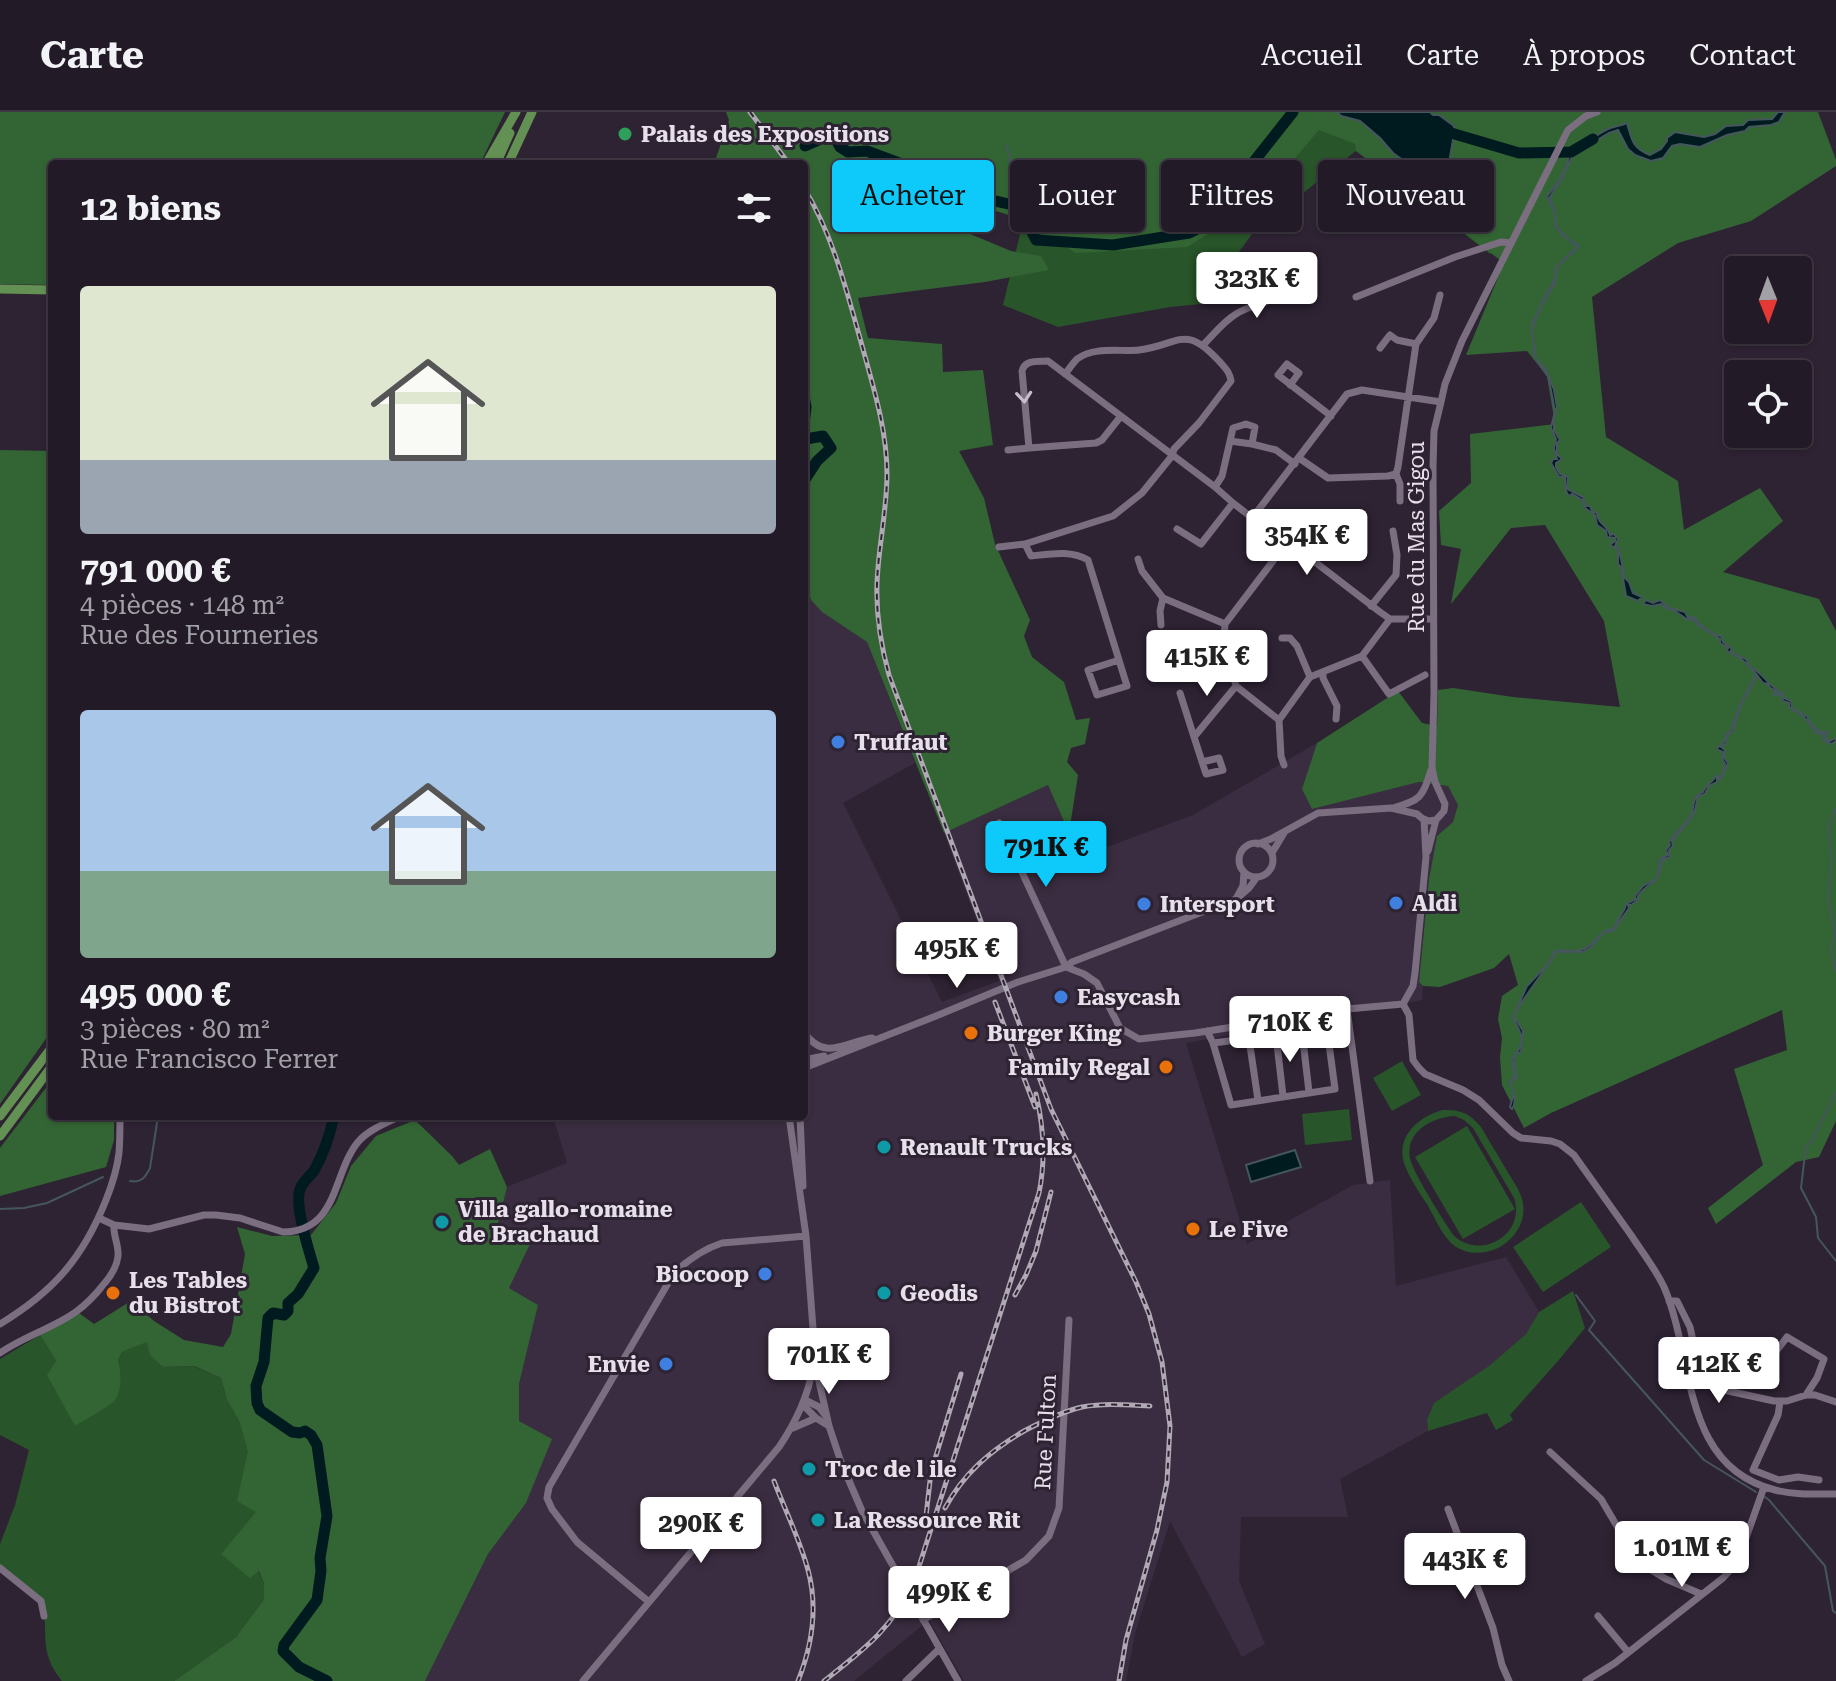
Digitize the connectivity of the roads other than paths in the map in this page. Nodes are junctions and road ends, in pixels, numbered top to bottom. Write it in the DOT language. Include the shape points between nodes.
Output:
graph roads {
  1 [pos="518,112"];
  2 [pos="532,112"];
  3 [pos="1597,112"];
  4 [pos="488,160"];
  5 [pos="498,160"];
  6 [pos="513,160"];
  7 [pos="1511,243"];
  8 [pos="1289,284"];
  9 [pos="0,291"];
  10 [pos="48,293"];
  11 [pos="48,293"];
  12 [pos="1440,295"];
  13 [pos="1356,297"];
  14 [pos="1204,344"];
  15 [pos="1416,344"];
  16 [pos="1380,348"];
  17 [pos="1065,374"];
  18 [pos="1290,385"];
  19 [pos="1408,396"];
  20 [pos="1441,402"];
  21 [pos="1121,416"];
  22 [pos="1331,416"];
  23 [pos="1230,441"];
  24 [pos="1252,444"];
  25 [pos="1029,448"];
  26 [pos="1008,450"];
  27 [pos="1172,456"];
  28 [pos="1297,461"];
  29 [pos="1396,474"];
  30 [pos="1215,487"];
  31 [pos="1400,501"];
  32 [pos="1233,503"];
  33 [pos="1253,517"];
  34 [pos="1177,529"];
  35 [pos="1393,531"];
  36 [pos="1025,544"];
  37 [pos="1286,544"];
  38 [pos="999,547"];
  39 [pos="1138,559"];
  40 [pos="1095,581"];
  41 [pos="1083,585"];
  42 [pos="1163,598"];
  43 [pos="1371,606"];
  44 [pos="1390,619"];
  45 [pos="1433,619"];
  46 [pos="1107,621"];
  47 [pos="1096,624"];
  48 [pos="1225,624"];
  49 [pos="1161,625"];
  50 [pos="1282,638"];
  51 [pos="1362,656"];
  52 [pos="1119,660"];
  53 [pos="1323,673"];
  54 [pos="1425,675"];
  55 [pos="1310,677"];
  56 [pos="1236,686"];
  57 [pos="1180,693"];
  58 [pos="1336,719"];
  59 [pos="1279,720"];
  60 [pos="1194,737"];
  61 [pos="1202,762"];
  62 [pos="1284,765"];
  63 [pos="1432,768"];
  64 [pos="1424,793"];
  65 [pos="1439,794"];
  66 [pos="1416,801"];
  67 [pos="1391,808"];
  68 [pos="1420,817"];
  69 [pos="1436,820"];
  70 [pos="999,823"];
  71 [pos="1285,831"];
  72 [pos="1258,844"];
  73 [pos="1272,853"];
  74 [pos="1426,857"];
  75 [pos="1244,872"];
  76 [pos="1257,877"];
  77 [pos="1236,899"];
  78 [pos="1066,967"];
  79 [pos="1403,1004"];
  80 [pos="1347,1009"];
  81 [pos="1349,1026"];
  82 [pos="1327,1029"];
  83 [pos="1207,1031"];
  84 [pos="1302,1032"];
  85 [pos="1276,1035"];
  86 [pos="886,1036"];
  87 [pos="808,1037"];
  88 [pos="1249,1039"];
  89 [pos="1213,1043"];
  90 [pos="48,1052"];
  91 [pos="808,1064"];
  92 [pos="48,1071"];
  93 [pos="1309,1092"];
  94 [pos="1283,1096"];
  95 [pos="1258,1100"];
  96 [pos="0,1116"];
  97 [pos="120,1120"];
  98 [pos="393,1120"];
  99 [pos="790,1120"];
  100 [pos="800,1120"];
  101 [pos="0,1136"];
  102 [pos="1370,1181"];
  103 [pos="804,1212"];
  104 [pos="99,1218"];
  105 [pos="114,1225"];
  106 [pos="806,1236"];
  107 [pos="1673,1301"];
  108 [pos="1069,1320"];
  109 [pos="0,1324"];
  110 [pos="1777,1350"];
  111 [pos="0,1353"];
  112 [pos="815,1357"];
  113 [pos="1806,1395"];
  114 [pos="1780,1402"];
  115 [pos="1836,1402"];
  116 [pos="804,1403"];
  117 [pos="816,1418"];
  118 [pos="828,1423"];
  119 [pos="791,1429"];
  120 [pos="1550,1452"];
  121 [pos="1819,1480"];
  122 [pos="1764,1487"];
  123 [pos="1836,1492"];
  124 [pos="1448,1509"];
  125 [pos="0,1568"];
  126 [pos="1701,1594"];
  127 [pos="649,1602"];
  128 [pos="44,1616"];
  129 [pos="1598,1616"];
  130 [pos="923,1620"];
  131 [pos="939,1649"];
  132 [pos="1628,1652"];
  133 [pos="583,1681"];
  134 [pos="906,1681"];
  135 [pos="958,1681"];
  136 [pos="1509,1681"];
  137 [pos="1586,1681"];
  1 -- 4 [label="main road"];
  1 -- 5 [label="main road"];
  2 -- 6 [label="main road"];
  3 -- 7 [label="street, Rue du Mas Gigou" via="1568,130"];
  7 -- 13 [label="street" via="1455,257"];
  7 -- 20 [label="street, Rue du Mas Gigou" via="1462,341"];
  8 -- 14 [label="street" via="1279,296 1235,314"];
  9 -- 10 [label="main road"];
  9 -- 11 [label="main road"];
  12 -- 15 [label="street" via="1434,318"];
  14 -- 17 [label="street" via="1179,339 1137,350 1097,352 1078,359"];
  14 -- 27 [label="street" via="1231,381"];
  15 -- 16 [label="street" via="1390,335"];
  15 -- 19 [label="street"];
  17 -- 21 [label="street"];
  17 -- 25 [label="street, one-way" via="1048,361 1023,366"];
  18 -- 22 [label="street"];
  19 -- 20 [label="street"];
  19 -- 22 [label="street" via="1362,390 1347,394"];
  19 -- 29 [label="street"];
  20 -- 45 [label="street, Rue du Mas Gigou" via="1433,455"];
  21 -- 25 [label="street" via="1096,443"];
  21 -- 27 [label="street"];
  22 -- 28 [label="street"];
  23 -- 24 [label="street"];
  23 -- 24 [label="street" via="1233,428 1246,424 1255,427"];
  23 -- 30 [label="street"];
  24 -- 28 [label="street"];
  25 -- 26 [label="street"];
  27 -- 30 [label="street"];
  27 -- 36 [label="street" via="1142,493 1113,516"];
  28 -- 29 [label="street" via="1328,478"];
  28 -- 33 [label="street"];
  29 -- 31 [label="street"];
  30 -- 32 [label="street"];
  32 -- 33 [label="street"];
  32 -- 34 [label="street" via="1201,544"];
  33 -- 37 [label="street"];
  35 -- 43 [label="street" via="1396,575"];
  36 -- 38 [label="street"];
  36 -- 40 [label="street" via="1031,556 1078,554 1088,560"];
  37 -- 43 [label="street"];
  37 -- 48 [label="street"];
  39 -- 42 [label="street"];
  40 -- 41 [label="street"];
  40 -- 46 [label="street"];
  42 -- 48 [label="street"];
  42 -- 49 [label="street"];
  43 -- 44 [label="street"];
  44 -- 45 [label="street"];
  44 -- 51 [label="street"];
  45 -- 63 [label="street, Rue du Mas Gigou"];
  46 -- 47 [label="street"];
  46 -- 52 [label="street"];
  48 -- 56 [label="street"];
  50 -- 55 [label="street" via="1297,646"];
  51 -- 53 [label="street"];
  51 -- 54 [label="street" via="1389,694"];
  52 -- 52 [label="street" via="1088,670 1097,695 1127,686"];
  53 -- 55 [label="street"];
  53 -- 58 [label="street" via="1337,706"];
  55 -- 59 [label="street"];
  56 -- 59 [label="street"];
  56 -- 60 [label="street"];
  57 -- 60 [label="street"];
  59 -- 62 [label="street"];
  60 -- 61 [label="street"];
  63 -- 64 [label="street, Rue du Mas Gigou"];
  63 -- 65 [label="street, Rue du Mas Gigou"];
  64 -- 65 [label="street"];
  64 -- 66 [label="street"];
  65 -- 69 [label="street" via="1445,807"];
  66 -- 67 [label="street"];
  66 -- 68 [label="street"];
  67 -- 68 [label="street"];
  67 -- 71 [label="street" via="1318,813"];
  68 -- 69 [label="street"];
  68 -- 74 [label="street"];
  69 -- 74 [label="street"];
  70 -- 78 [label="street"];
  71 -- 72 [label="street"];
  71 -- 73 [label="street"];
  72 -- 73 [label="street"];
  72 -- 75 [label="street" via="1241,854"];
  73 -- 76 [label="street" via="1271,869"];
  74 -- 79 [label="street" via="1413,986"];
  75 -- 76 [label="street"];
  75 -- 77 [label="street"];
  76 -- 77 [label="street"];
  77 -- 78 [label="street"];
  78 -- 83 [label="street" via="1097,983 1127,1034 1145,1039"];
  78 -- 86 [label="street"];
  79 -- 80 [label="street"];
  79 -- 107 [label="street" via="1419,1068 1479,1100 1521,1138 1551,1141 1574,1155"];
  80 -- 81 [label="street"];
  80 -- 83 [label="street"];
  81 -- 82 [label="street"];
  81 -- 102 [label="street"];
  82 -- 84 [label="street"];
  82 -- 93 [label="street" via="1335,1089"];
  83 -- 89 [label="street"];
  84 -- 85 [label="street"];
  84 -- 93 [label="street"];
  85 -- 88 [label="street"];
  85 -- 94 [label="street"];
  86 -- 87 [label="street" via="824,1049"];
  86 -- 91 [label="street"];
  88 -- 89 [label="street"];
  88 -- 95 [label="street"];
  89 -- 95 [label="street" via="1231,1105"];
  90 -- 96 [label="main road"];
  92 -- 101 [label="main road"];
  93 -- 94 [label="street"];
  94 -- 95 [label="street"];
  97 -- 104 [label="street" via="119,1154"];
  98 -- 105 [label="street" via="356,1144 329,1206 310,1225 283,1232 216,1215 149,1229"];
  99 -- 103 [label="street"];
  100 -- 103 [label="street"];
  103 -- 106 [label="street"];
  104 -- 105 [label="street"];
  104 -- 109 [label="street" via="56,1282"];
  105 -- 111 [label="street" via="117,1261 94,1297"];
  106 -- 112 [label="street"];
  106 -- 127 [label="street" via="722,1243 682,1265 549,1487 552,1509 577,1542"];
  107 -- 114 [label="street" via="1690,1327 1698,1363 1711,1382 1732,1393"];
  107 -- 122 [label="street" via="1704,1431 1724,1460"];
  108 -- 130 [label="street, Rue Fulton" via="1059,1508 1049,1536 1026,1560"];
  110 -- 113 [label="street" via="1787,1337 1824,1359"];
  112 -- 116 [label="street"];
  112 -- 118 [label="street"];
  113 -- 114 [label="street"];
  113 -- 115 [label="street"];
  114 -- 121 [label="street" via="1753,1470 1779,1480"];
  116 -- 117 [label="street"];
  116 -- 118 [label="street" via="819,1407"];
  116 -- 119 [label="street"];
  117 -- 118 [label="street"];
  117 -- 119 [label="street"];
  118 -- 130 [label="street" via="862,1511"];
  119 -- 127 [label="street"];
  120 -- 126 [label="street" via="1601,1499 1643,1565"];
  122 -- 123 [label="street" via="1788,1493"];
  122 -- 126 [label="street" via="1734,1566"];
  124 -- 136 [label="street"];
  125 -- 128 [label="street" via="41,1601"];
  126 -- 132 [label="street"];
  127 -- 133 [label="street"];
  129 -- 132 [label="street"];
  130 -- 131 [label="street"];
  131 -- 134 [label="street"];
  131 -- 135 [label="street"];
  132 -- 137 [label="street"];
}
